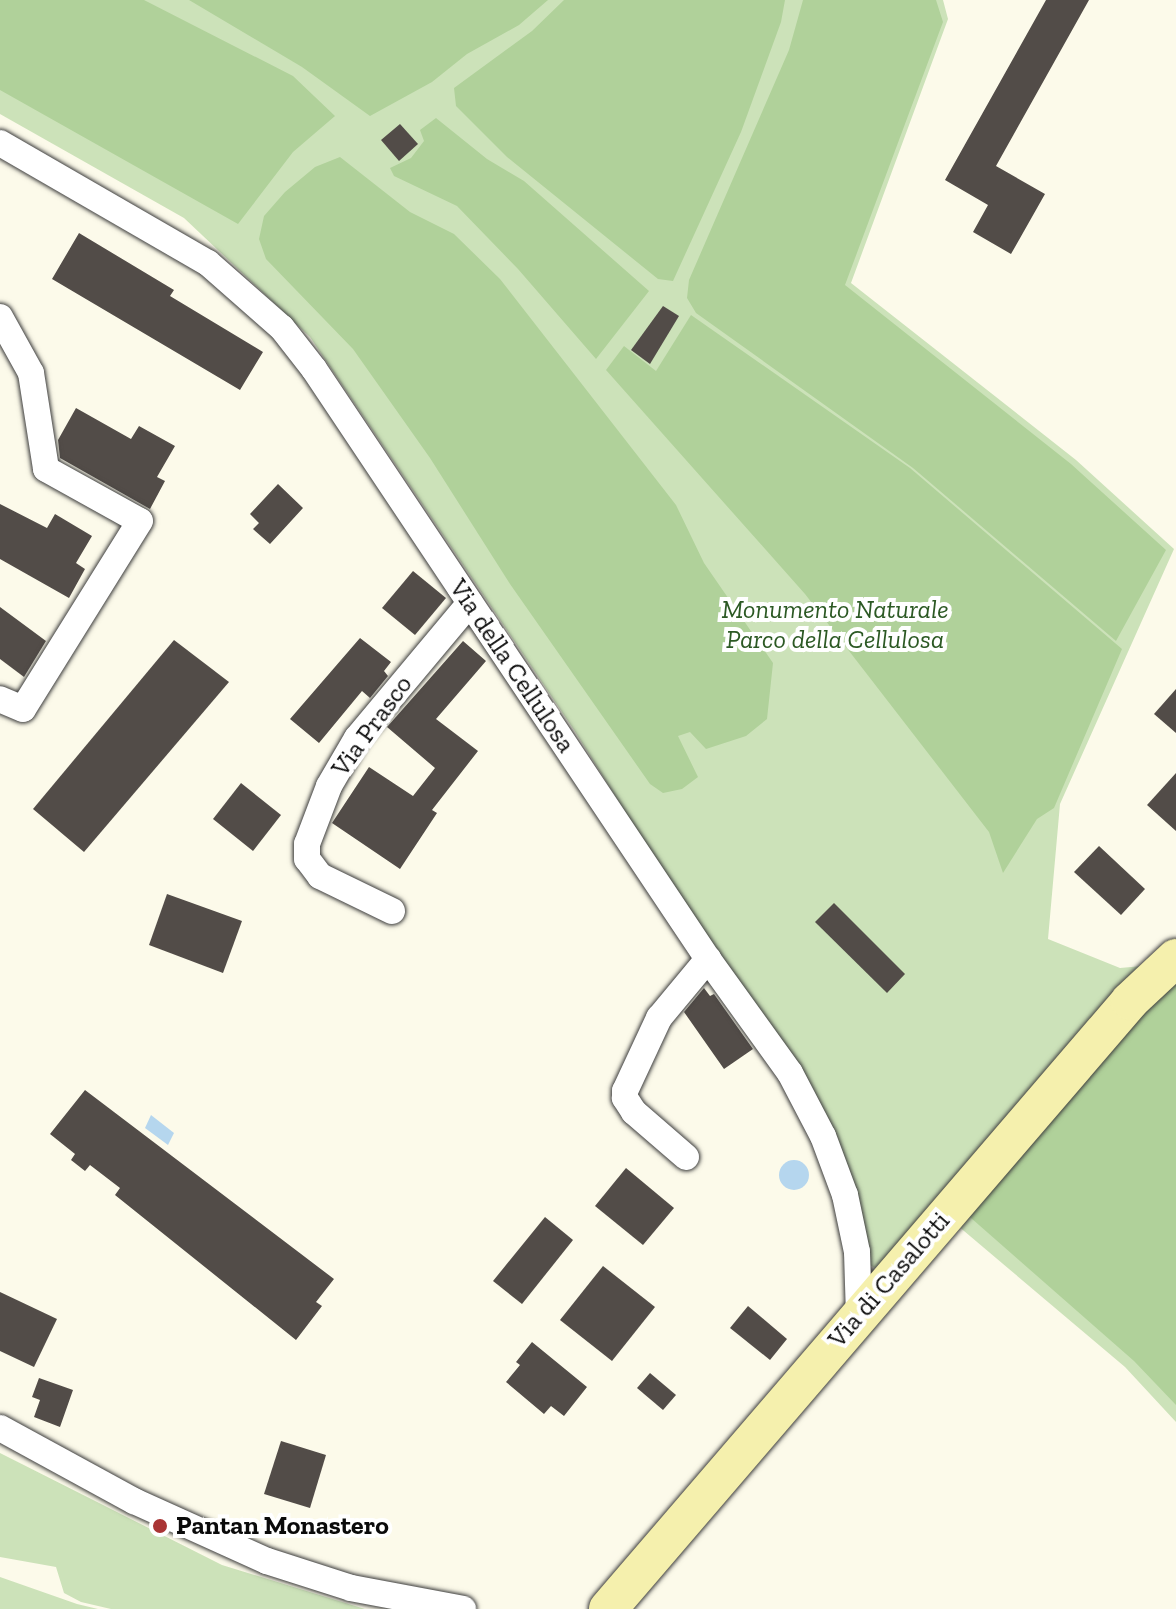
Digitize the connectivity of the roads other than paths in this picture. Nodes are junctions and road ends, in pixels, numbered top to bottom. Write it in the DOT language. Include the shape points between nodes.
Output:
graph roads {
  1 [pos="0,143"];
  2 [pos="0,317"];
  3 [pos="470,603"];
  4 [pos="0,699"];
  5 [pos="392,911"];
  6 [pos="1176,958"];
  7 [pos="708,959"];
  8 [pos="686,1157"];
  9 [pos="859,1314"];
  10 [pos="0,1428"];
  11 [pos="463,1609"];
  12 [pos="608,1609"];
  1 -- 3 [label="street, Via della Cellulosa" via="190,250 282,328"];
  2 -- 4 [label="street" via="31,373 46,469 140,521 23,709"];
  3 -- 5 [label="street, Via Prasco" via="357,738 329,786 307,844 307,859 320,876"];
  3 -- 7 [label="street, Via della Cellulosa"];
  6 -- 9 [label="street, Via di Casalotti" via="1130,1001"];
  7 -- 8 [label="street" via="659,1018 625,1091 634,1112"];
  7 -- 9 [label="street, Via della Cellulosa" via="766,1036 828,1146 857,1252"];
  9 -- 12 [label="street, Via di Casalotti"];
  10 -- 11 [label="street" via="166,1517 278,1565 351,1588"];
}
